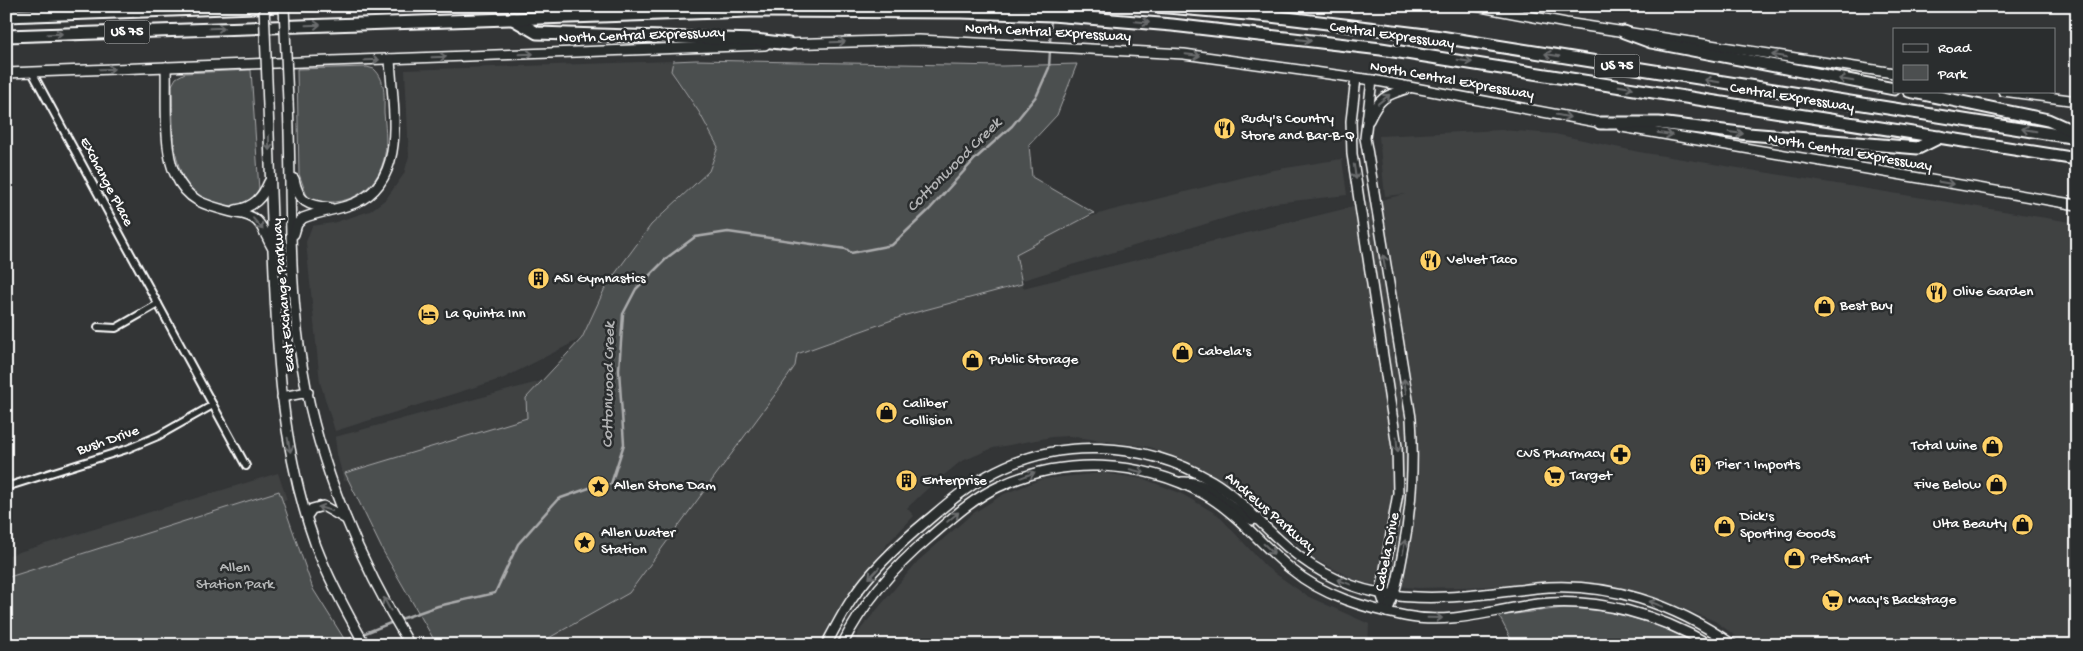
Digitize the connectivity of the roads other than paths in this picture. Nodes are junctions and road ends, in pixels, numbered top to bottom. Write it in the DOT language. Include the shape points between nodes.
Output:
graph roads {
  1 [pos="264,6"];
  2 [pos="283,6"];
  3 [pos="1156,6"];
  4 [pos="1476,6"];
  5 [pos="1490,8"];
  6 [pos="6,16"];
  7 [pos="511,18"];
  8 [pos="1624,32"];
  9 [pos="6,36"];
  10 [pos="789,44"];
  11 [pos="390,59"];
  12 [pos="166,67"];
  13 [pos="32,72"];
  14 [pos="6,73"];
  15 [pos="1893,73"];
  16 [pos="1356,78"];
  17 [pos="1372,80"];
  18 [pos="1412,87"];
  19 [pos="1893,88"];
  20 [pos="1914,92"];
  21 [pos="2010,92"];
  22 [pos="2077,101"];
  23 [pos="1600,123"];
  24 [pos="1366,125"];
  25 [pos="2077,133"];
  26 [pos="1940,137"];
  27 [pos="2077,138"];
  28 [pos="2077,159"];
  29 [pos="290,166"];
  30 [pos="270,181"];
  31 [pos="2077,205"];
  32 [pos="335,209"];
  33 [pos="231,211"];
  34 [pos="274,251"];
  35 [pos="292,252"];
  36 [pos="158,304"];
  37 [pos="98,327"];
  38 [pos="308,392"];
  39 [pos="282,397"];
  40 [pos="213,405"];
  41 [pos="1088,448"];
  42 [pos="1089,464"];
  43 [pos="246,466"];
  44 [pos="1179,482"];
  45 [pos="6,487"];
  46 [pos="307,516"];
  47 [pos="346,518"];
  48 [pos="1257,518"];
  49 [pos="906,538"];
  50 [pos="916,549"];
  51 [pos="1381,593"];
  52 [pos="1395,595"];
  53 [pos="1387,612"];
  54 [pos="1701,624"];
  55 [pos="1694,635"];
  56 [pos="365,645"];
  57 [pos="410,645"];
  58 [pos="826,645"];
  59 [pos="842,645"];
  60 [pos="1710,645"];
  61 [pos="1733,645"];
  1 -- 30 [label="main road, East Exchange Parkway, one-way, bridge"];
  2 -- 6 [label="highway, US 75"];
  2 -- 29 [label="main road, East Exchange Parkway, bridge"];
  27 -- 3 [label="highway, Central Expressway / US 75, one-way" via="1434,36"];
  4 -- 5 [label="main road"];
  5 -- 8 [label="main road"];
  9 -- 7 [label="highway, Central Expressway / US 75, one-way"];
  7 -- 10 [label="highway" via="537,33 755,40"];
  7 -- 26 [label="highway, Central Expressway / US 75, one-way" via="750,11 1011,13 1094,18 1400,52"];
  15 -- 8 [label="main road, one-way"];
  19 -- 8 [label="highway, one-way" via="1661,44"];
  11 -- 10 [label="main road, North Central Expressway, one-way"];
  10 -- 16 [label="main road, North Central Expressway, one-way" via="918,40 1008,43 1192,55"];
  12 -- 11 [label="main road, North Central Expressway, one-way"];
  11 -- 32 [label="main road" via="394,146 389,165 368,195"];
  13 -- 12 [label="main road, North Central Expressway, one-way"];
  12 -- 33 [label="main road" via="169,152 174,173 200,203"];
  13 -- 14 [label="main road, North Central Expressway"];
  13 -- 36 [label="street, Exchange Place"];
  16 -- 17 [label="main road, North Central Expressway"];
  16 -- 51 [label="main road, Cabela Drive, one-way" via="1351,121 1352,154 1397,447 1398,493"];
  17 -- 18 [label="main road, North Central Expressway"];
  17 -- 24 [label="main road, Cabela Drive"];
  18 -- 23 [label="main road, North Central Expressway, one-way"];
  24 -- 18 [label="main road, one-way" via="1379,101 1391,93"];
  20 -- 25 [label="highway" via="2048,120"];
  21 -- 22 [label="main road"];
  23 -- 26 [label="highway, one-way" via="1659,123 1918,148"];
  23 -- 31 [label="main road, North Central Expressway, one-way"];
  52 -- 24 [label="main road, Cabela Drive, one-way" via="1410,517 1414,459 1411,418 1372,185"];
  26 -- 28 [label="highway, Central Expressway / US 75"];
  29 -- 32 [label="main road" via="301,198 313,205"];
  29 -- 35 [label="main road, East Exchange Parkway"];
  30 -- 33 [label="main road" via="260,199"];
  30 -- 34 [label="main road, East Exchange Parkway"];
  32 -- 35 [label="main road" via="303,218 294,231"];
  33 -- 34 [label="main road, one-way" via="245,214 258,222"];
  34 -- 39 [label="main road, East Exchange Parkway" via="274,298"];
  35 -- 38 [label="main road, East Exchange Parkway" via="298,336"];
  36 -- 37 [label="street" via="116,328"];
  36 -- 40 [label="street, Exchange Place"];
  38 -- 39 [label="main road"];
  38 -- 47 [label="main road, East Exchange Parkway" via="330,475"];
  39 -- 46 [label="main road, East Exchange Parkway, one-way" via="290,452"];
  40 -- 43 [label="street, Exchange Place"];
  40 -- 45 [label="street, Bush Drive" via="158,436 127,449"];
  41 -- 42 [label="main road"];
  41 -- 48 [label="main road, Andrews Parkway" via="1129,450 1172,462 1212,481"];
  41 -- 49 [label="main road, Andrews Parkway" via="1036,454 988,475"];
  42 -- 44 [label="main road, Andrews Parkway, one-way" via="1129,469"];
  50 -- 42 [label="main road, Andrews Parkway, one-way" via="958,513 997,487 1041,470"];
  44 -- 48 [label="main road" via="1194,482 1223,498 1246,517"];
  44 -- 53 [label="main road, Andrews Parkway, one-way" via="1217,502 1292,570 1313,584 1362,606"];
  47 -- 46 [label="main road, one-way" via="323,506 312,509"];
  46 -- 56 [label="main road, East Exchange Parkway" via="332,583"];
  57 -- 47 [label="main road, East Exchange Parkway, one-way"];
  51 -- 48 [label="main road, Andrews Parkway, one-way" via="1340,582 1316,570"];
  49 -- 50 [label="main road"];
  49 -- 58 [label="main road, Andrews Parkway, one-way" via="852,599"];
  50 -- 59 [label="main road, Andrews Parkway" via="877,589"];
  51 -- 52 [label="main road, Andrews Parkway"];
  51 -- 53 [label="main road, Cabela Drive"];
  52 -- 53 [label="main road, Cabela Drive"];
  54 -- 52 [label="main road, Andrews Parkway, one-way" via="1624,593 1584,588 1538,588 1434,598"];
  53 -- 55 [label="main road, Andrews Parkway, one-way" via="1415,617 1462,618 1540,604 1583,603 1656,619"];
  54 -- 55 [label="main road"];
  54 -- 61 [label="main road, Andrews Parkway"];
  55 -- 60 [label="main road, Andrews Parkway"];
}
